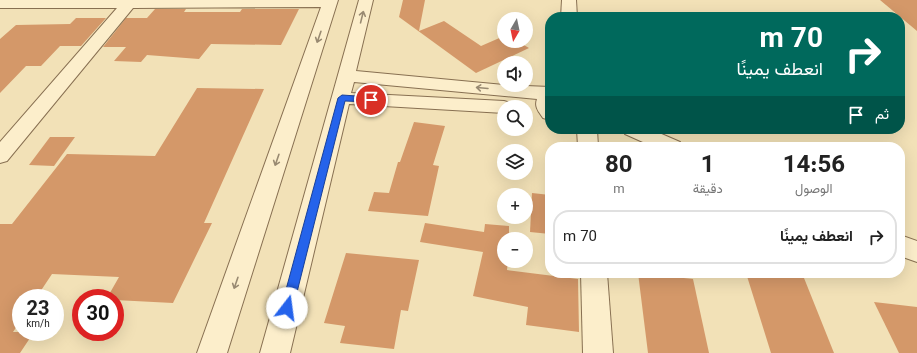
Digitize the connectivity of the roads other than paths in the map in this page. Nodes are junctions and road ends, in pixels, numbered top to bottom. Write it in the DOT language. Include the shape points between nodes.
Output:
graph roads {
  1 [pos="366,0"];
  2 [pos="569,0"];
  3 [pos="226,1"];
  4 [pos="331,1"];
  5 [pos="130,2"];
  6 [pos="0,4"];
  7 [pos="569,12"];
  8 [pos="347,76"];
  9 [pos="342,98"];
  10 [pos="545,102"];
  11 [pos="545,104"];
  12 [pos="533,106"];
  13 [pos="497,107"];
  14 [pos="643,134"];
  15 [pos="662,142"];
  16 [pos="0,156"];
  17 [pos="905,247"];
  18 [pos="917,252"];
  19 [pos="594,278"];
  20 [pos="212,353"];
  21 [pos="275,353"];
  22 [pos="598,353"];
  8 -- 1 [label="street, one-way"];
  2 -- 7 [label="street"];
  3 -- 4 [label="street"];
  3 -- 5 [label="street"];
  4 -- 20 [label="street, one-way"];
  5 -- 6 [label="street"];
  5 -- 16 [label="street"];
  8 -- 9 [label="street"];
  10 -- 8 [label="street, one-way"];
  9 -- 13 [label="street"];
  9 -- 21 [label="street"];
  11 -- 12 [label="street"];
  14 -- 15 [label="street"];
  17 -- 18 [label="street"];
  19 -- 22 [label="street"];
}
